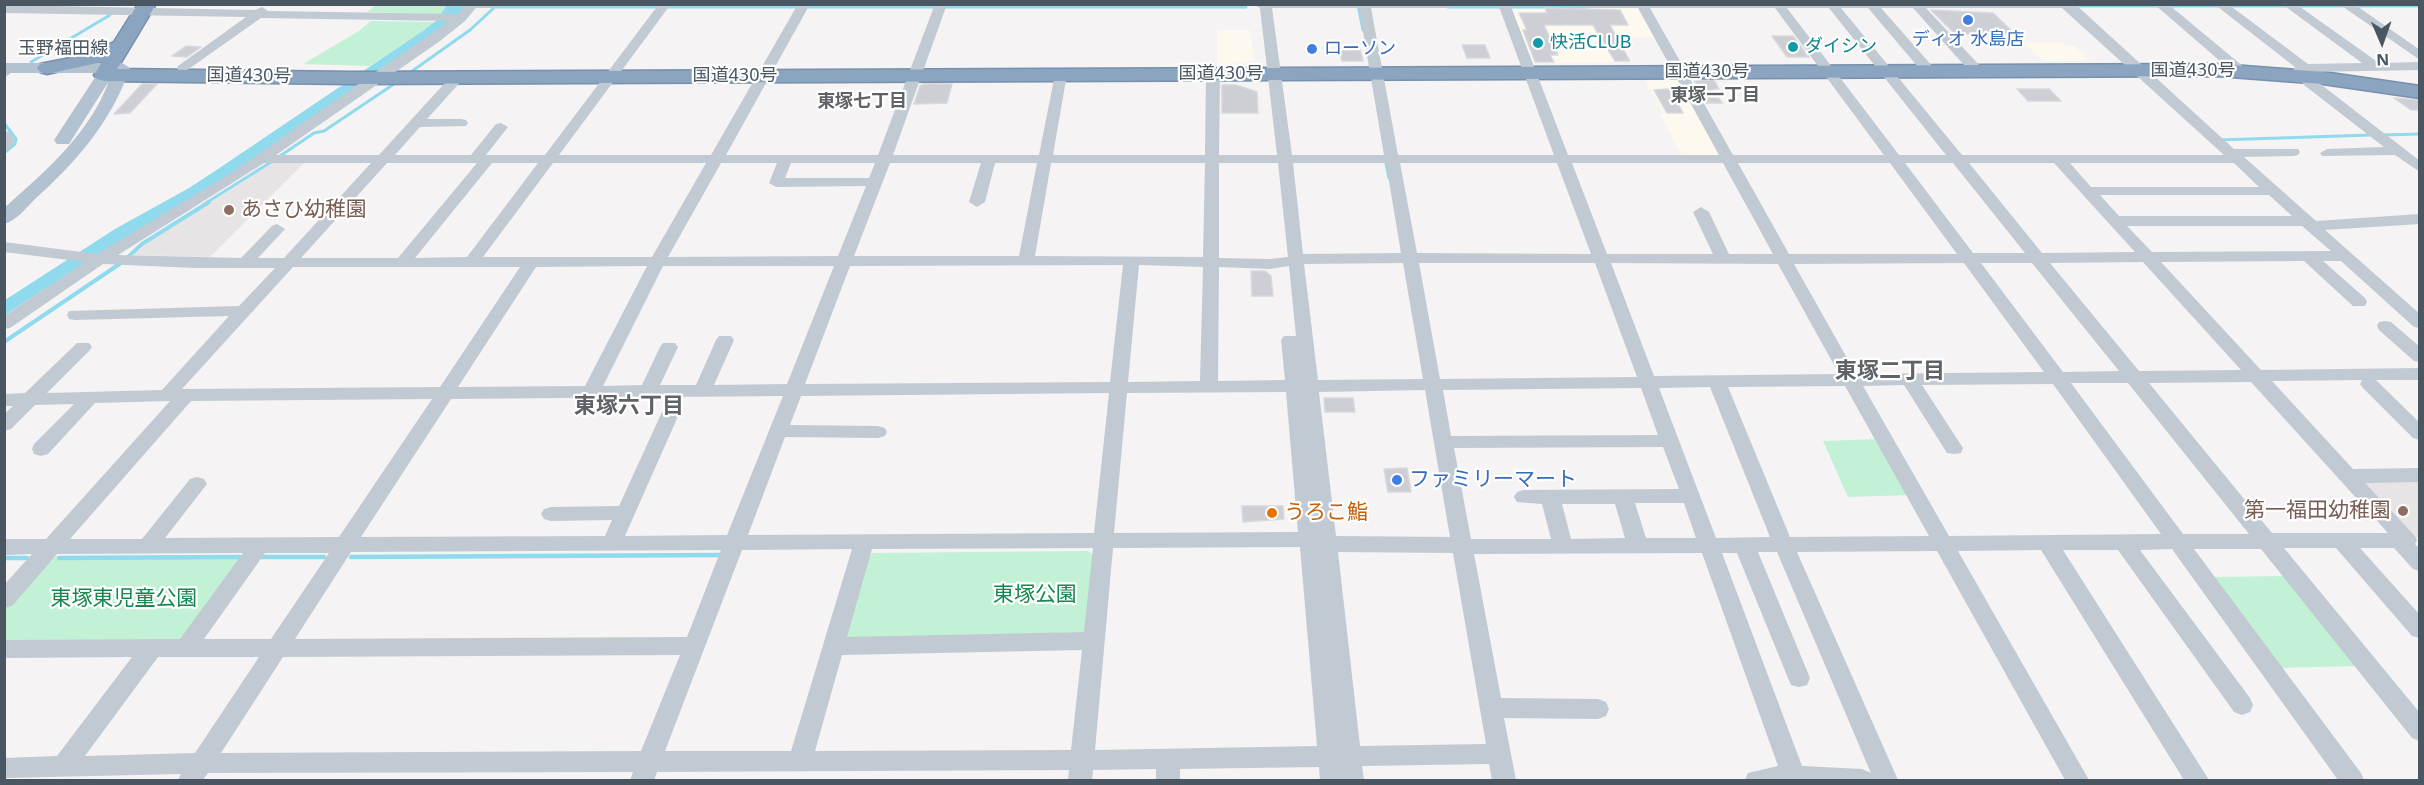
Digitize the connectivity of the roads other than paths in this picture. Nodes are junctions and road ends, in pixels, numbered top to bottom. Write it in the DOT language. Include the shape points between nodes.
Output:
graph roads {
  1 [pos="271,4"];
  2 [pos="496,4"];
  3 [pos="1257,4"];
  4 [pos="1449,4"];
  5 [pos="1586,4"];
  6 [pos="473,5"];
  7 [pos="1265,5"];
  8 [pos="1362,5"];
  9 [pos="1713,5"];
  10 [pos="1832,5"];
  11 [pos="664,6"];
  12 [pos="803,6"];
  13 [pos="940,6"];
  14 [pos="1505,6"];
  15 [pos="1644,6"];
  16 [pos="2066,6"];
  17 [pos="2161,6"];
  18 [pos="2221,6"];
  19 [pos="2290,6"];
  20 [pos="2347,6"];
  21 [pos="1780,7"];
  22 [pos="1874,7"];
  23 [pos="1918,7"];
  24 [pos="151,8"];
  25 [pos="4,9"];
  26 [pos="259,13"];
  27 [pos="459,18"];
  28 [pos="118,47"];
  29 [pos="2420,56"];
  30 [pos="2420,66"];
  31 [pos="2376,67"];
  32 [pos="47,68"];
  33 [pos="1975,68"];
  34 [pos="2137,68"];
  35 [pos="183,69"];
  36 [pos="1827,69"];
  37 [pos="1883,69"];
  38 [pos="1927,69"];
  39 [pos="2238,69"];
  40 [pos="1377,70"];
  41 [pos="1530,70"];
  42 [pos="1679,70"];
  43 [pos="1269,71"];
  44 [pos="2301,71"];
  45 [pos="5,72"];
  46 [pos="113,72"];
  47 [pos="765,73"];
  48 [pos="917,73"];
  49 [pos="614,74"];
  50 [pos="1061,74"];
  51 [pos="386,75"];
  52 [pos="1213,75"];
  53 [pos="458,77"];
  54 [pos="2420,89"];
  55 [pos="416,123"];
  56 [pos="501,127"];
  57 [pos="4,135"];
  58 [pos="449,136"];
  59 [pos="4,147"];
  60 [pos="2398,151"];
  61 [pos="2293,152"];
  62 [pos="2327,153"];
  63 [pos="2233,157"];
  64 [pos="1388,158"];
  65 [pos="1563,158"];
  66 [pos="1728,158"];
  67 [pos="1894,158"];
  68 [pos="1956,158"];
  69 [pos="2057,158"];
  70 [pos="261,159"];
  71 [pos="384,159"];
  72 [pos="481,159"];
  73 [pos="551,159"];
  74 [pos="716,159"];
  75 [pos="786,159"];
  76 [pos="884,159"];
  77 [pos="989,159"];
  78 [pos="1045,159"];
  79 [pos="1212,159"];
  80 [pos="1278,159"];
  81 [pos="2420,168"];
  82 [pos="875,182"];
  83 [pos="2088,191"];
  84 [pos="2272,191"];
  85 [pos="4,202"];
  86 [pos="977,202"];
  87 [pos="1701,212"];
  88 [pos="4,218"];
  89 [pos="2420,219"];
  90 [pos="2115,221"];
  91 [pos="2308,223"];
  92 [pos="277,229"];
  93 [pos="4,248"];
  94 [pos="2308,256"];
  95 [pos="2345,256"];
  96 [pos="2148,257"];
  97 [pos="1969,258"];
  98 [pos="2036,258"];
  99 [pos="98,259"];
  100 [pos="1406,259"];
  101 [pos="1601,259"];
  102 [pos="1723,259"];
  103 [pos="1784,259"];
  104 [pos="1026,260"];
  105 [pos="1131,260"];
  106 [pos="532,261"];
  107 [pos="658,261"];
  108 [pos="844,261"];
  109 [pos="1288,261"];
  110 [pos="403,262"];
  111 [pos="471,262"];
  112 [pos="1210,262"];
  113 [pos="245,263"];
  114 [pos="288,263"];
  115 [pos="2359,302"];
  116 [pos="244,311"];
  117 [pos="75,315"];
  118 [pos="2420,323"];
  119 [pos="4,324"];
  120 [pos="2385,326"];
  121 [pos="725,340"];
  122 [pos="83,347"];
  123 [pos="669,347"];
  124 [pos="2420,357"];
  125 [pos="2420,374"];
  126 [pos="2255,376"];
  127 [pos="2057,377"];
  128 [pos="2133,377"];
  129 [pos="1909,379"];
  130 [pos="1850,380"];
  131 [pos="1717,382"];
  132 [pos="1648,383"];
  133 [pos="1427,384"];
  134 [pos="2369,384"];
  135 [pos="1301,386"];
  136 [pos="1118,387"];
  137 [pos="1209,387"];
  138 [pos="793,389"];
  139 [pos="703,390"];
  140 [pos="591,391"];
  141 [pos="648,391"];
  142 [pos="447,393"];
  143 [pos="176,395"];
  144 [pos="92,396"];
  145 [pos="33,398"];
  146 [pos="4,400"];
  147 [pos="670,414"];
  148 [pos="4,425"];
  149 [pos="777,431"];
  150 [pos="878,432"];
  151 [pos="2420,434"];
  152 [pos="1670,441"];
  153 [pos="1443,442"];
  154 [pos="41,448"];
  155 [pos="1954,448"];
  156 [pos="2420,475"];
  157 [pos="2348,476"];
  158 [pos="197,484"];
  159 [pos="1623,496"];
  160 [pos="1691,496"];
  161 [pos="1524,497"];
  162 [pos="1550,497"];
  163 [pos="626,513"];
  164 [pos="551,514"];
  165 [pos="1104,540"];
  166 [pos="2266,541"];
  167 [pos="2342,541"];
  168 [pos="2409,541"];
  169 [pos="736,542"];
  170 [pos="864,542"];
  171 [pos="1317,542"];
  172 [pos="2178,542"];
  173 [pos="612,543"];
  174 [pos="2124,543"];
  175 [pos="2048,544"];
  176 [pos="260,545"];
  177 [pos="345,545"];
  178 [pos="1455,545"];
  179 [pos="1946,545"];
  180 [pos="53,546"];
  181 [pos="148,546"];
  182 [pos="1710,546"];
  183 [pos="1745,546"];
  184 [pos="1784,546"];
  185 [pos="4,547"];
  186 [pos="1563,547"];
  187 [pos="1638,547"];
  188 [pos="2420,563"];
  189 [pos="4,600"];
  190 [pos="2420,630"];
  191 [pos="1093,641"];
  192 [pos="696,646"];
  193 [pos="832,646"];
  194 [pos="152,648"];
  195 [pos="186,648"];
  196 [pos="277,648"];
  197 [pos="4,649"];
  198 [pos="1799,678"];
  199 [pos="2242,705"];
  200 [pos="1492,708"];
  201 [pos="1598,709"];
  202 [pos="2420,731"];
  203 [pos="1492,754"];
  204 [pos="1339,755"];
  205 [pos="800,761"];
  206 [pos="64,766"];
  207 [pos="4,768"];
  208 [pos="1168,769"];
  209 [pos="1081,770"];
  210 [pos="646,771"];
  211 [pos="196,772"];
  212 [pos="1805,778"];
  213 [pos="1332,780"];
  214 [pos="1352,780"];
  215 [pos="1504,780"];
  216 [pos="1757,780"];
  217 [pos="1862,780"];
  218 [pos="1886,780"];
  219 [pos="2077,780"];
  220 [pos="2197,780"];
  221 [pos="2352,780"];
  1 -- 26 [label="street"];
  2 -- 6 [label="street"];
  3 -- 7 [label="street"];
  3 -- 43 [label="street"];
  4 -- 8 [label="street"];
  5 -- 15 [label="street"];
  6 -- 27 [label="street"];
  7 -- 8 [label="street"];
  7 -- 43 [label="street"];
  8 -- 40 [label="street"];
  9 -- 15 [label="street"];
  9 -- 21 [label="street"];
  10 -- 21 [label="street"];
  10 -- 22 [label="street"];
  10 -- 37 [label="street"];
  11 -- 49 [label="street"];
  12 -- 47 [label="street"];
  13 -- 48 [label="street"];
  14 -- 41 [label="street"];
  15 -- 42 [label="street"];
  16 -- 23 [label="street"];
  16 -- 34 [label="street"];
  17 -- 39 [label="street"];
  18 -- 44 [label="street"];
  19 -- 31 [label="street"];
  20 -- 29 [label="street"];
  21 -- 36 [label="street"];
  22 -- 23 [label="street"];
  22 -- 38 [label="street"];
  23 -- 33 [label="street"];
  24 -- 25 [label="street"];
  24 -- 26 [label="street"];
  24 -- 28 [label="highway"];
  24 -- 46 [label="highway" via="137,38"];
  26 -- 27 [label="street"];
  26 -- 35 [label="street"];
  27 -- 51 [label="street"];
  28 -- 32 [label="highway" via="91,60"];
  28 -- 46 [label="highway"];
  30 -- 31 [label="street"];
  31 -- 44 [label="street"];
  32 -- 45 [label="main road, 玉野福田線"];
  32 -- 46 [label="main road, 玉野福田線"];
  33 -- 34 [label="highway, 国道430号"];
  33 -- 38 [label="highway, 国道430号"];
  34 -- 39 [label="highway, 国道430号"];
  34 -- 63 [label="street"];
  35 -- 46 [label="highway, 国道430号"];
  35 -- 51 [label="highway, 国道430号"];
  36 -- 37 [label="highway, 国道430号"];
  36 -- 42 [label="highway, 国道430号"];
  36 -- 67 [label="street"];
  37 -- 38 [label="highway, 国道430号"];
  37 -- 68 [label="street"];
  39 -- 44 [label="highway, 国道430号"];
  40 -- 41 [label="highway, 国道430号"];
  40 -- 43 [label="highway, 国道430号"];
  40 -- 64 [label="street"];
  41 -- 42 [label="highway, 国道430号"];
  41 -- 65 [label="street"];
  42 -- 66 [label="street"];
  43 -- 48 [label="highway, 国道430号"];
  43 -- 52 [label="highway, 国道430号"];
  43 -- 80 [label="street"];
  44 -- 54 [label="highway, 国道430号"];
  44 -- 60 [label="street"];
  45 -- 46 [label="main road, 玉野福田線"];
  46 -- 51 [label="highway, 国道430号"];
  46 -- 85 [label="main road" via="59,146"];
  46 -- 88 [label="main road" via="117,85 79,144"];
  47 -- 48 [label="highway, 国道430号"];
  47 -- 49 [label="highway, 国道430号"];
  47 -- 74 [label="street"];
  48 -- 50 [label="highway, 国道430号"];
  48 -- 76 [label="street"];
  49 -- 51 [label="highway, 国道430号"];
  49 -- 53 [label="highway, 国道430号"];
  49 -- 73 [label="street"];
  50 -- 52 [label="highway, 国道430号"];
  50 -- 78 [label="street"];
  51 -- 53 [label="highway, 国道430号"];
  51 -- 70 [label="street"];
  52 -- 79 [label="street"];
  53 -- 55 [label="street"];
  55 -- 58 [label="street" via="462,121"];
  55 -- 71 [label="street"];
  56 -- 72 [label="street"];
  57 -- 59 [label="street" via="8,140"];
  60 -- 62 [label="street"];
  60 -- 81 [label="street"];
  61 -- 63 [label="street"];
  63 -- 69 [label="street"];
  63 -- 84 [label="street"];
  64 -- 65 [label="street"];
  64 -- 80 [label="street"];
  64 -- 100 [label="street"];
  65 -- 66 [label="street"];
  65 -- 101 [label="street"];
  66 -- 67 [label="street"];
  66 -- 103 [label="street"];
  67 -- 68 [label="street"];
  67 -- 97 [label="street"];
  68 -- 69 [label="street"];
  68 -- 98 [label="street"];
  69 -- 83 [label="street"];
  70 -- 71 [label="street"];
  70 -- 99 [label="street"];
  71 -- 72 [label="street"];
  71 -- 114 [label="street"];
  72 -- 73 [label="street"];
  72 -- 110 [label="street"];
  73 -- 74 [label="street"];
  73 -- 111 [label="street"];
  74 -- 75 [label="street"];
  74 -- 107 [label="street"];
  75 -- 76 [label="street"];
  75 -- 82 [label="street" via="776,183"];
  76 -- 77 [label="street"];
  76 -- 82 [label="street"];
  77 -- 78 [label="street"];
  77 -- 86 [label="street"];
  78 -- 79 [label="street"];
  78 -- 104 [label="street"];
  79 -- 80 [label="street"];
  79 -- 112 [label="street"];
  80 -- 109 [label="street"];
  82 -- 108 [label="street"];
  83 -- 84 [label="street"];
  83 -- 90 [label="street"];
  84 -- 91 [label="street"];
  87 -- 102 [label="street"];
  89 -- 91 [label="street"];
  90 -- 91 [label="street"];
  90 -- 96 [label="street"];
  91 -- 95 [label="street"];
  92 -- 113 [label="street"];
  93 -- 99 [label="street"];
  94 -- 95 [label="street"];
  94 -- 96 [label="street"];
  94 -- 115 [label="street"];
  95 -- 118 [label="street"];
  96 -- 98 [label="street"];
  96 -- 126 [label="street"];
  97 -- 98 [label="street"];
  97 -- 103 [label="street"];
  97 -- 127 [label="street"];
  98 -- 128 [label="street"];
  99 -- 113 [label="street"];
  99 -- 119 [label="street"];
  100 -- 101 [label="street"];
  100 -- 109 [label="street"];
  100 -- 133 [label="street"];
  101 -- 102 [label="street"];
  101 -- 132 [label="street"];
  102 -- 103 [label="street"];
  103 -- 130 [label="street"];
  104 -- 105 [label="street"];
  104 -- 108 [label="street"];
  105 -- 112 [label="street"];
  105 -- 136 [label="street"];
  106 -- 107 [label="street"];
  106 -- 111 [label="street"];
  106 -- 142 [label="street"];
  107 -- 108 [label="street"];
  107 -- 140 [label="street"];
  108 -- 138 [label="street"];
  109 -- 112 [label="street"];
  109 -- 135 [label="street"];
  110 -- 111 [label="street"];
  110 -- 114 [label="street"];
  112 -- 137 [label="street"];
  113 -- 114 [label="street"];
  114 -- 116 [label="street"];
  116 -- 117 [label="street"];
  116 -- 143 [label="street"];
  120 -- 124 [label="street"];
  121 -- 139 [label="street"];
  122 -- 145 [label="street"];
  123 -- 141 [label="street"];
  125 -- 126 [label="street"];
  126 -- 128 [label="street"];
  126 -- 157 [label="street"];
  127 -- 128 [label="street"];
  127 -- 129 [label="street"];
  127 -- 172 [label="street"];
  128 -- 166 [label="street"];
  129 -- 130 [label="street"];
  129 -- 155 [label="street"];
  130 -- 131 [label="street"];
  130 -- 179 [label="street"];
  131 -- 132 [label="street"];
  131 -- 184 [label="street"];
  132 -- 133 [label="street"];
  132 -- 152 [label="street"];
  133 -- 135 [label="street"];
  133 -- 153 [label="street"];
  134 -- 151 [label="street"];
  135 -- 137 [label="street"];
  135 -- 171 [label="street"];
  136 -- 137 [label="street"];
  136 -- 138 [label="street"];
  136 -- 165 [label="street"];
  138 -- 139 [label="street"];
  138 -- 149 [label="street"];
  139 -- 141 [label="street"];
  140 -- 141 [label="street"];
  140 -- 142 [label="street"];
  142 -- 143 [label="street"];
  142 -- 177 [label="street"];
  143 -- 144 [label="street"];
  143 -- 180 [label="street"];
  144 -- 145 [label="street"];
  144 -- 154 [label="street"];
  145 -- 146 [label="street"];
  145 -- 148 [label="street"];
  147 -- 163 [label="street"];
  149 -- 150 [label="street"];
  149 -- 169 [label="street"];
  152 -- 153 [label="street"];
  152 -- 160 [label="street"];
  153 -- 178 [label="street"];
  156 -- 157 [label="street"];
  157 -- 168 [label="street"];
  158 -- 181 [label="street"];
  159 -- 160 [label="street"];
  159 -- 162 [label="street"];
  159 -- 187 [label="street"];
  160 -- 182 [label="street"];
  161 -- 162 [label="street"];
  162 -- 186 [label="street"];
  163 -- 164 [label="street"];
  163 -- 173 [label="street"];
  165 -- 170 [label="street"];
  165 -- 171 [label="street"];
  165 -- 191 [label="street"];
  166 -- 167 [label="street"];
  166 -- 172 [label="street"];
  166 -- 202 [label="street"];
  167 -- 168 [label="street"];
  167 -- 190 [label="street"];
  168 -- 188 [label="street"];
  169 -- 170 [label="street"];
  169 -- 173 [label="street"];
  169 -- 192 [label="street"];
  170 -- 193 [label="street"];
  171 -- 178 [label="street"];
  171 -- 204 [label="street"];
  172 -- 174 [label="street"];
  172 -- 221 [label="street"];
  173 -- 177 [label="street"];
  174 -- 175 [label="street"];
  174 -- 199 [label="street"];
  175 -- 179 [label="street"];
  175 -- 220 [label="street"];
  176 -- 177 [label="street"];
  176 -- 181 [label="street"];
  176 -- 195 [label="street"];
  177 -- 196 [label="street"];
  178 -- 186 [label="street"];
  178 -- 200 [label="street"];
  179 -- 184 [label="street"];
  179 -- 219 [label="street"];
  180 -- 181 [label="street"];
  180 -- 185 [label="street"];
  180 -- 189 [label="street"];
  182 -- 183 [label="street"];
  182 -- 187 [label="street"];
  182 -- 212 [label="street"];
  183 -- 184 [label="street"];
  183 -- 198 [label="street"];
  184 -- 218 [label="street"];
  186 -- 187 [label="street"];
  191 -- 193 [label="street"];
  191 -- 209 [label="street"];
  192 -- 196 [label="street"];
  192 -- 210 [label="street"];
  193 -- 205 [label="street"];
  194 -- 195 [label="street"];
  194 -- 197 [label="street"];
  194 -- 206 [label="street"];
  195 -- 196 [label="street"];
  196 -- 211 [label="street"];
  200 -- 201 [label="street"];
  200 -- 203 [label="street"];
  203 -- 204 [label="street"];
  203 -- 215 [label="street"];
  204 -- 208 [label="street"];
  204 -- 213 [label="street"];
  204 -- 214 [label="street"];
  205 -- 209 [label="street"];
  205 -- 210 [label="street"];
  206 -- 207 [label="street"];
  206 -- 211 [label="street"];
  208 -- 209 [label="street"];
  210 -- 211 [label="street"];
  212 -- 216 [label="street"];
  212 -- 217 [label="street"];
}
